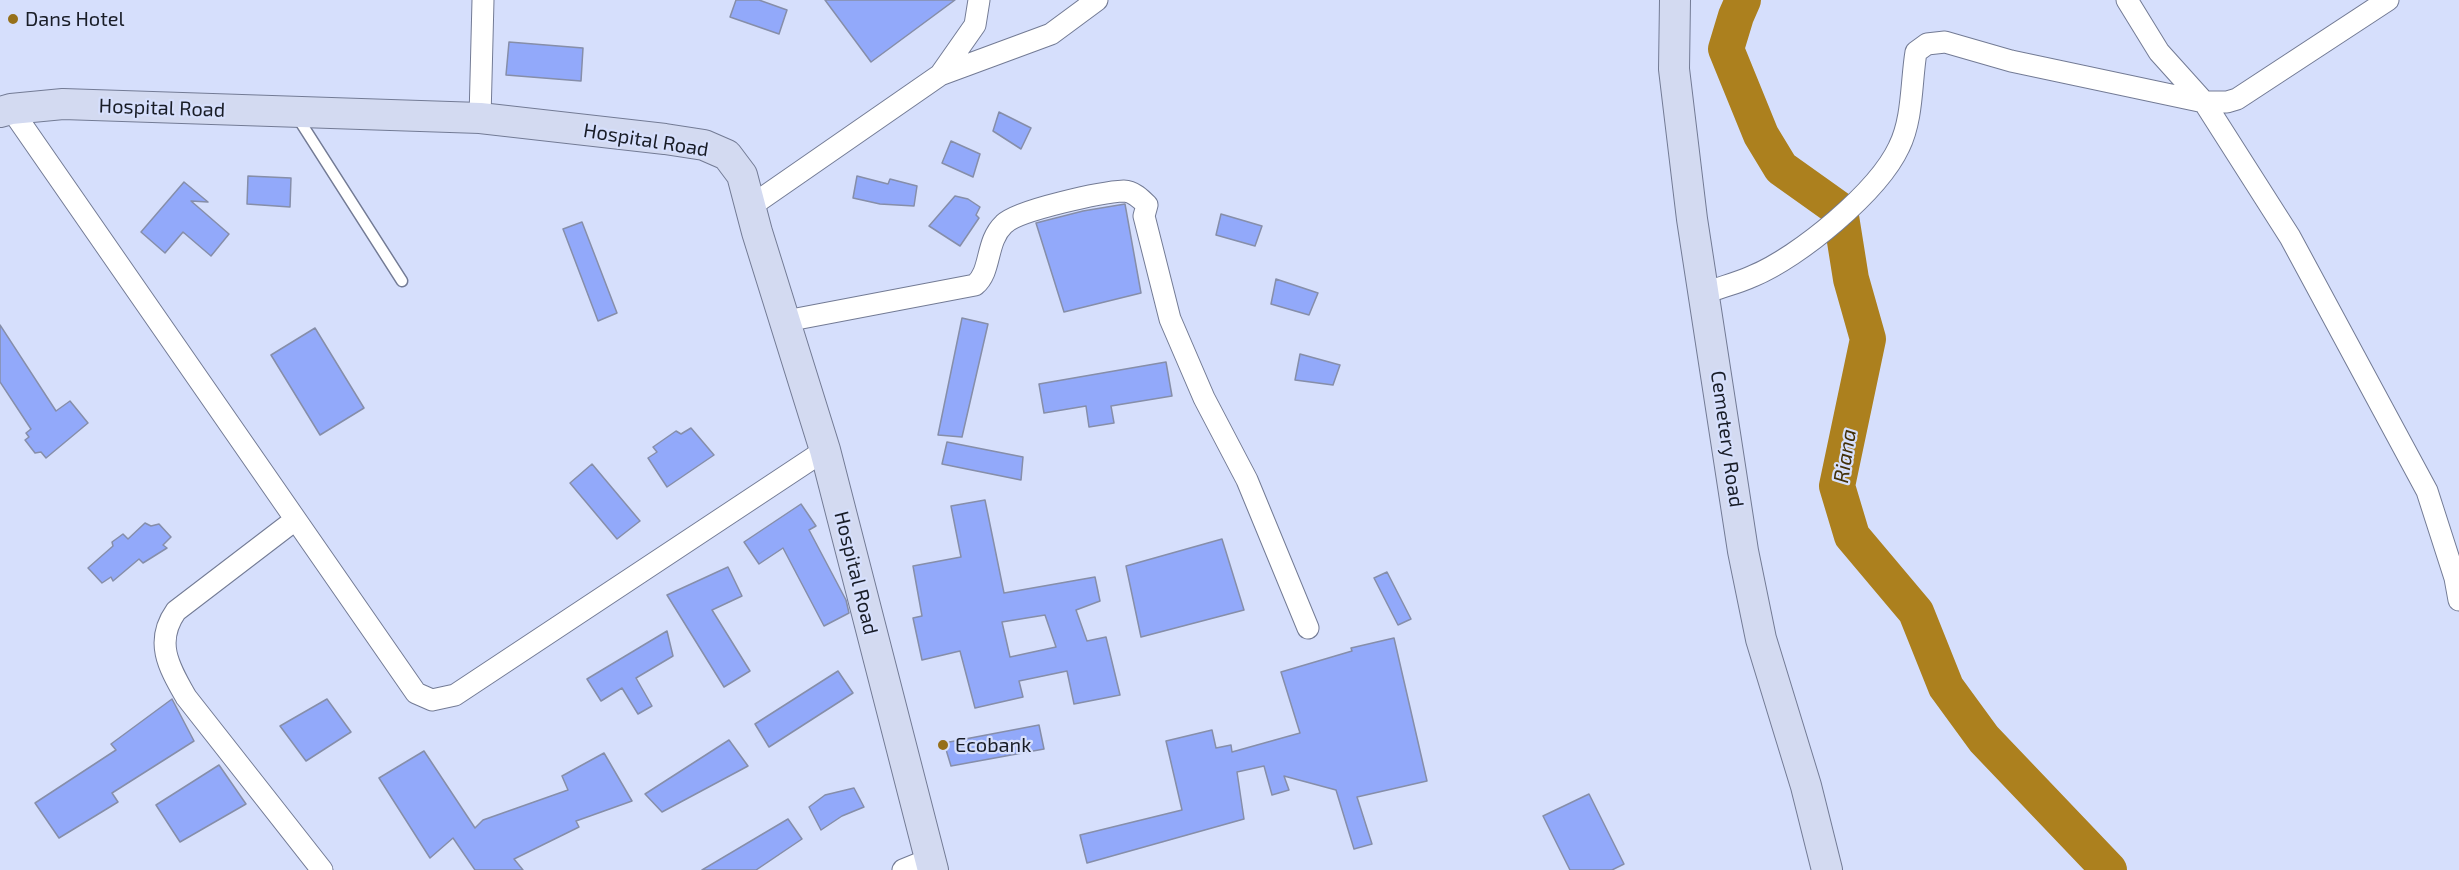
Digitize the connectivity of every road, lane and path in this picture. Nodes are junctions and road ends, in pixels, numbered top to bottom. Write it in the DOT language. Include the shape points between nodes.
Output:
graph roads {
  1 [pos="483,0"];
  2 [pos="979,0"];
  3 [pos="1097,0"];
  4 [pos="1675,0"];
  5 [pos="2127,0"];
  6 [pos="2388,0"];
  7 [pos="940,75"];
  8 [pos="2204,102"];
  9 [pos="6,111"];
  10 [pos="295,112"];
  11 [pos="480,118"];
  12 [pos="752,206"];
  13 [pos="402,280"];
  14 [pos="1705,293"];
  15 [pos="786,321"];
  16 [pos="825,450"];
  17 [pos="295,520"];
  18 [pos="2459,600"];
  19 [pos="1308,628"];
  20 [pos="922,866"];
  21 [pos="322,870"];
  22 [pos="1827,870"];
  1 -- 11 [label="street"];
  2 -- 7 [label="street" via="975,25"];
  3 -- 7 [label="street" via="1051,34"];
  4 -- 14 [label="street, Cemetery Road" via="1674,69"];
  5 -- 8 [label="street" via="2159,52"];
  6 -- 8 [label="street" via="2237,99"];
  7 -- 12 [label="street"];
  8 -- 14 [label="street" via="2011,61 1945,42 1927,44 1916,52 1910,105 1900,145 1886,170 1852,206 1800,249 1755,276"];
  8 -- 18 [label="street" via="2290,237 2427,491"];
  9 -- 10 [label="street, Hospital Road" via="63,104"];
  9 -- 17 [label="street"];
  10 -- 11 [label="street, Hospital Road"];
  10 -- 13 [label="lane"];
  11 -- 12 [label="street, Hospital Road" via="704,145 728,155 742,175"];
  12 -- 15 [label="street, Hospital Road"];
  14 -- 22 [label="street, Cemetery Road" via="1743,551 1761,639"];
  15 -- 16 [label="street, Hospital Road"];
  15 -- 19 [label="street" via="975,285 982,278 995,234 1006,222 1036,209 1126,191 1141,198 1147,205 1144,216 1170,319 1204,398 1247,480"];
  16 -- 17 [label="street" via="455,695 432,700 416,693 406,682"];
  16 -- 20 [label="street, Hospital Road"];
  17 -- 21 [label="street" via="176,611 167,624 164,639 172,672 186,697"];
}
